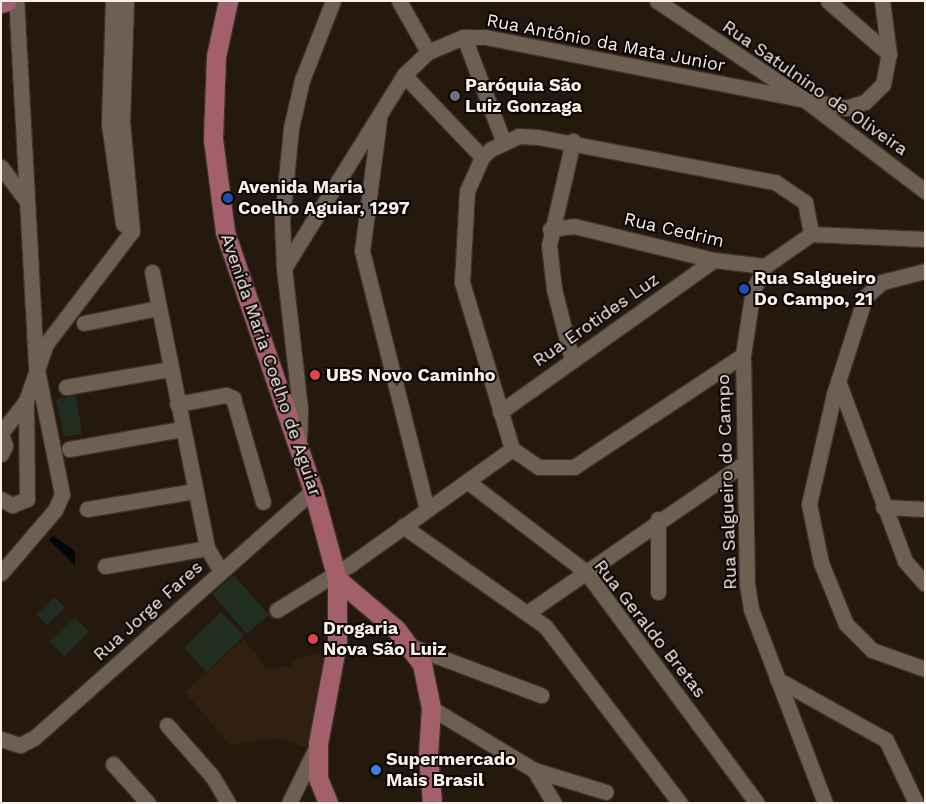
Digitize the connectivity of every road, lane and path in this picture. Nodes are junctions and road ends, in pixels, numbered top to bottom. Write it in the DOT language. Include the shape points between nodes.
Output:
graph roads {
  1 [pos="7,1"];
  2 [pos="16,1"];
  3 [pos="112,1"];
  4 [pos="126,1"];
  5 [pos="228,1"];
  6 [pos="333,1"];
  7 [pos="399,1"];
  8 [pos="657,1"];
  9 [pos="828,1"];
  10 [pos="882,1"];
  11 [pos="1,3"];
  12 [pos="464,37"];
  13 [pos="428,52"];
  14 [pos="889,54"];
  15 [pos="404,75"];
  16 [pos="802,98"];
  17 [pos="380,113"];
  18 [pos="503,141"];
  19 [pos="573,141"];
  20 [pos="482,157"];
  21 [pos="1,167"];
  22 [pos="925,191"];
  23 [pos="26,200"];
  24 [pos="557,202"];
  25 [pos="574,226"];
  26 [pos="550,229"];
  27 [pos="811,234"];
  28 [pos="925,239"];
  29 [pos="122,245"];
  30 [pos="714,260"];
  31 [pos="766,266"];
  32 [pos="284,268"];
  33 [pos="925,271"];
  34 [pos="152,272"];
  35 [pos="158,308"];
  36 [pos="84,323"];
  37 [pos="743,355"];
  38 [pos="572,360"];
  39 [pos="36,365"];
  40 [pos="170,369"];
  41 [pos="838,381"];
  42 [pos="66,387"];
  43 [pos="26,401"];
  44 [pos="176,404"];
  45 [pos="500,412"];
  46 [pos="181,429"];
  47 [pos="1,433"];
  48 [pos="69,449"];
  49 [pos="298,449"];
  50 [pos="512,449"];
  51 [pos="1,454"];
  52 [pos="743,464"];
  53 [pos="467,481"];
  54 [pos="313,490"];
  55 [pos="194,491"];
  56 [pos="1,499"];
  57 [pos="263,502"];
  58 [pos="883,507"];
  59 [pos="87,509"];
  60 [pos="427,509"];
  61 [pos="925,509"];
  62 [pos="658,519"];
  63 [pos="403,526"];
  64 [pos="207,548"];
  65 [pos="105,566"];
  66 [pos="221,571"];
  67 [pos="586,572"];
  68 [pos="1,573"];
  69 [pos="336,576"];
  70 [pos="925,584"];
  71 [pos="658,592"];
  72 [pos="356,596"];
  73 [pos="337,606"];
  74 [pos="277,610"];
  75 [pos="527,613"];
  76 [pos="413,647"];
  77 [pos="925,669"];
  78 [pos="778,679"];
  79 [pos="541,694"];
  80 [pos="431,708"];
  81 [pos="167,724"];
  82 [pos="1,740"];
  83 [pos="318,744"];
  84 [pos="113,764"];
  85 [pos="534,770"];
  86 [pos="606,792"];
  87 [pos="324,795"];
  88 [pos="292,797"];
  89 [pos="148,803"];
  90 [pos="228,803"];
  91 [pos="432,803"];
  92 [pos="554,803"];
  93 [pos="680,803"];
  94 [pos="757,803"];
  95 [pos="824,803"];
  96 [pos="916,803"];
  1 -- 11 [label="main road"];
  2 -- 23 [label="street"];
  3 -- 29 [label="street" via="109,124"];
  4 -- 29 [label="street" via="122,122 133,225"];
  5 -- 49 [label="main road, Avenida Maria Coelho de Aguiar" via="216,56 216,183 225,232"];
  6 -- 32 [label="street" via="302,80 291,128 282,220"];
  7 -- 13 [label="street"];
  8 -- 16 [label="street, Rua Satulnino de Oliveira"];
  9 -- 14 [label="street"];
  10 -- 14 [label="street"];
  12 -- 13 [label="street, Rua Antônio da Mata Junior"];
  12 -- 16 [label="street, Rua Antônio da Mata Junior" via="485,37"];
  12 -- 18 [label="street"];
  13 -- 15 [label="street, Rua Antônio da Mata Junior"];
  14 -- 16 [label="street" via="883,84 865,102 831,107"];
  15 -- 17 [label="street, Rua Antônio da Mata Junior"];
  15 -- 20 [label="street"];
  16 -- 22 [label="street, Rua Satulnino de Oliveira"];
  17 -- 32 [label="street, Rua Antônio da Mata Junior"];
  17 -- 60 [label="street" via="362,251"];
  18 -- 19 [label="street" via="519,136"];
  18 -- 20 [label="street"];
  19 -- 24 [label="street"];
  19 -- 27 [label="street" via="787,186 806,202"];
  20 -- 45 [label="street" via="467,191 462,282"];
  21 -- 23 [label="street"];
  23 -- 39 [label="street"];
  24 -- 25 [label="street"];
  24 -- 26 [label="street"];
  25 -- 26 [label="street, Rua Cedrim"];
  25 -- 30 [label="street, Rua Cedrim"];
  26 -- 38 [label="street" via="554,289"];
  27 -- 28 [label="street"];
  27 -- 31 [label="street, Rua Salgueiro do Campo"];
  29 -- 39 [label="street" via="55,331"];
  30 -- 31 [label="street, Rua Cedrim"];
  30 -- 38 [label="street, Rua Erotides Luz"];
  31 -- 37 [label="street, Rua Salgueiro do Campo" via="753,290"];
  32 -- 49 [label="street" via="300,408"];
  33 -- 41 [label="street" via="882,282 868,292"];
  34 -- 35 [label="street"];
  35 -- 36 [label="street"];
  35 -- 40 [label="street"];
  37 -- 50 [label="street" via="574,467 539,467"];
  37 -- 52 [label="street, Rua Salgueiro do Campo"];
  38 -- 45 [label="street, Rua Erotides Luz"];
  39 -- 43 [label="street"];
  39 -- 68 [label="street" via="61,500"];
  40 -- 42 [label="street"];
  40 -- 44 [label="street"];
  41 -- 58 [label="street"];
  41 -- 77 [label="street" via="810,504 821,564 834,600 858,638 884,656"];
  43 -- 47 [label="street"];
  43 -- 56 [label="street" via="27,499 12,505"];
  44 -- 46 [label="street"];
  44 -- 57 [label="street" via="226,395 233,398"];
  45 -- 50 [label="street"];
  46 -- 48 [label="street"];
  46 -- 55 [label="street"];
  47 -- 51 [label="street" via="5,446"];
  49 -- 54 [label="main road, Avenida Maria Coelho de Aguiar"];
  50 -- 53 [label="street"];
  52 -- 62 [label="street"];
  52 -- 78 [label="street, Rua Salgueiro do Campo" via="747,585"];
  53 -- 60 [label="street"];
  53 -- 67 [label="street, Rua Geraldo Bretas"];
  54 -- 66 [label="street, Rua Jorge Fares"];
  54 -- 69 [label="main road, Avenida Maria Coelho de Aguiar"];
  55 -- 59 [label="street"];
  55 -- 64 [label="street"];
  58 -- 61 [label="street"];
  58 -- 70 [label="street" via="904,561"];
  60 -- 63 [label="street"];
  62 -- 67 [label="street"];
  62 -- 71 [label="street"];
  63 -- 69 [label="street"];
  63 -- 75 [label="street"];
  64 -- 65 [label="street"];
  64 -- 66 [label="street"];
  66 -- 82 [label="street, Rua Jorge Fares" via="34,738 20,745"];
  67 -- 75 [label="street"];
  67 -- 94 [label="street, Rua Geraldo Bretas"];
  69 -- 72 [label="main road"];
  69 -- 73 [label="main road, Avenida Maria Coelho de Aguiar"];
  69 -- 74 [label="street"];
  72 -- 73 [label="main road"];
  72 -- 76 [label="main road"];
  73 -- 83 [label="main road, Avenida Maria Coelho de Aguiar" via="337,642"];
  75 -- 93 [label="street" via="553,636"];
  76 -- 79 [label="street"];
  76 -- 80 [label="main road" via="422,664"];
  78 -- 95 [label="street, Rua Salgueiro do Campo"];
  78 -- 96 [label="street" via="886,740"];
  80 -- 85 [label="street"];
  80 -- 91 [label="main road" via="428,755"];
  81 -- 90 [label="street" via="212,776"];
  83 -- 87 [label="main road, Avenida Maria Coelho de Aguiar"];
  83 -- 88 [label="street"];
  84 -- 89 [label="street"];
  85 -- 86 [label="street"];
  85 -- 92 [label="street"];
  87 -- 88 [label="street" via="307,786"];
}
